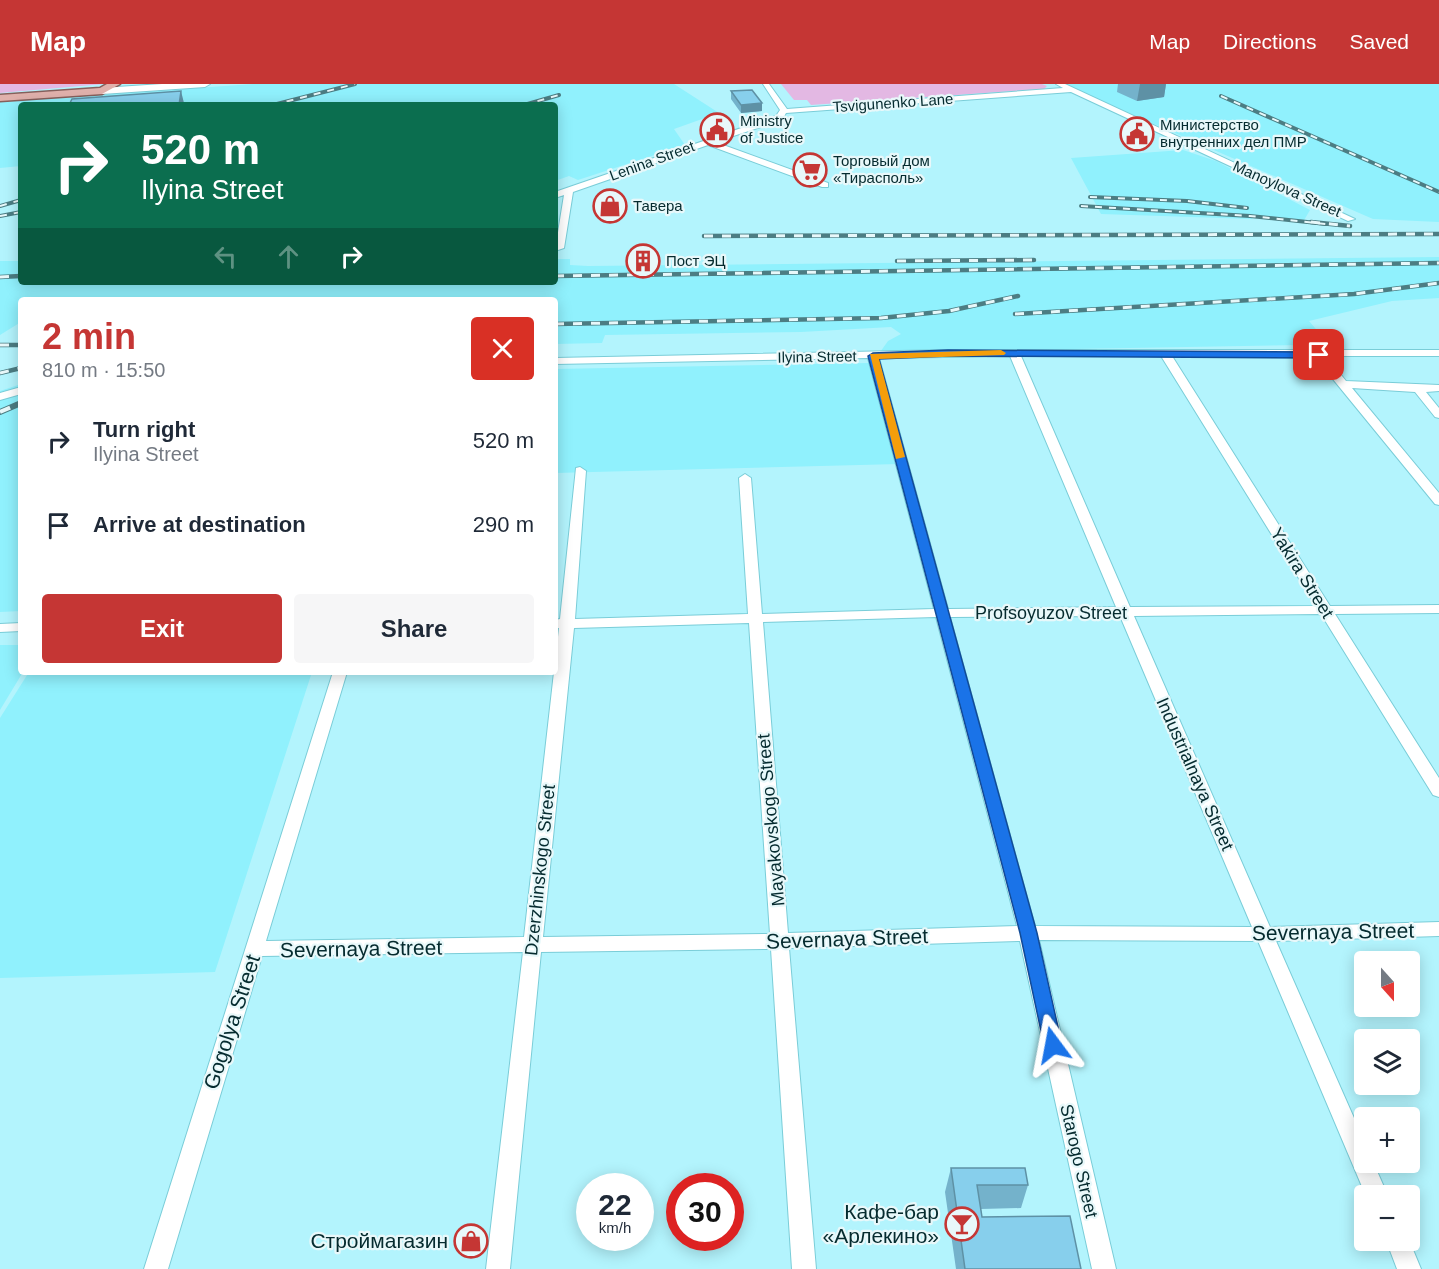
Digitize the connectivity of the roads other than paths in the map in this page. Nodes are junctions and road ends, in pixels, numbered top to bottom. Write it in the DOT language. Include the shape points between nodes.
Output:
graph roads {
  1 [pos="114,84"];
  2 [pos="205,84"];
  3 [pos="766,84"];
  4 [pos="1059,84"];
  5 [pos="1073,90"];
  6 [pos="102,91"];
  7 [pos="0,98"];
  8 [pos="784,111"];
  9 [pos="706,142"];
  10 [pos="825,185"];
  11 [pos="569,190"];
  12 [pos="558,194"];
  13 [pos="558,211"];
  14 [pos="566,211"];
  15 [pos="1351,219"];
  16 [pos="558,248"];
  17 [pos="1014,353"];
  18 [pos="1439,353"];
  19 [pos="1166,355"];
  20 [pos="1319,355"];
  21 [pos="873,356"];
  22 [pos="558,361"];
  23 [pos="1342,384"];
  24 [pos="1439,388"];
  25 [pos="1418,389"];
  26 [pos="18,391"];
  27 [pos="0,397"];
  28 [pos="1439,414"];
  29 [pos="580,471"];
  30 [pos="745,478"];
  31 [pos="1439,501"];
  32 [pos="1439,609"];
  33 [pos="1325,612"];
  34 [pos="940,613"];
  35 [pos="1125,613"];
  36 [pos="753,620"];
  37 [pos="561,624"];
  38 [pos="18,627"];
  39 [pos="0,628"];
  40 [pos="558,656"];
  41 [pos="339,675"];
  42 [pos="556,675"];
  43 [pos="1439,790"];
  44 [pos="1439,930"];
  45 [pos="1028,933"];
  46 [pos="1265,934"];
  47 [pos="781,941"];
  48 [pos="531,946"];
  49 [pos="255,949"];
  50 [pos="1372,1185"];
  51 [pos="1401,1251"];
  52 [pos="156,1269"];
  53 [pos="498,1269"];
  54 [pos="804,1269"];
  55 [pos="1104,1269"];
  56 [pos="1409,1269"];
  1 -- 6 [label="main road"];
  2 -- 6 [label="street"];
  3 -- 8 [label="street"];
  4 -- 5 [label="street, Manoylova Street"];
  5 -- 8 [label="street, Tsvigunenko Lane"];
  5 -- 15 [label="street, Manoylova Street"];
  6 -- 7 [label="main road"];
  8 -- 9 [label="street, Lenina Street" via="776,119"];
  9 -- 10 [label="street"];
  9 -- 11 [label="street, Lenina Street"];
  11 -- 12 [label="street, Lenina Street"];
  11 -- 14 [label="street"];
  13 -- 14 [label="street"];
  14 -- 16 [label="street"];
  17 -- 19 [label="street, Ilyina Street"];
  17 -- 21 [label="street, Ilyina Street"];
  17 -- 35 [label="street, Industrialnaya Street"];
  18 -- 20 [label="street, Ilyina Street"];
  19 -- 20 [label="street, Ilyina Street"];
  19 -- 33 [label="street, Yakira Street"];
  20 -- 23 [label="street"];
  21 -- 22 [label="street, Ilyina Street"];
  21 -- 34 [label="street, Starogo Street"];
  23 -- 25 [label="street"];
  23 -- 31 [label="street"];
  24 -- 25 [label="street"];
  25 -- 28 [label="street"];
  26 -- 27 [label="street"];
  29 -- 37 [label="street, Dzerzhinskogo Street"];
  30 -- 36 [label="street, Mayakovskogo Street"];
  32 -- 33 [label="street, Profsoyuzov Street"];
  33 -- 35 [label="street, Profsoyuzov Street"];
  33 -- 43 [label="street, Yakira Street"];
  34 -- 35 [label="street, Profsoyuzov Street"];
  34 -- 36 [label="street, Profsoyuzov Street"];
  34 -- 45 [label="street, Starogo Street"];
  35 -- 46 [label="street, Industrialnaya Street"];
  36 -- 37 [label="street, Profsoyuzov Street"];
  36 -- 47 [label="street, Mayakovskogo Street"];
  37 -- 40 [label="street, Dzerzhinskogo Street"];
  38 -- 39 [label="street"];
  41 -- 49 [label="street, Gogolya Street"];
  42 -- 48 [label="street, Dzerzhinskogo Street"];
  44 -- 46 [label="street, Severnaya Street"];
  45 -- 46 [label="street, Severnaya Street"];
  45 -- 47 [label="street, Severnaya Street"];
  45 -- 55 [label="street, Starogo Street"];
  46 -- 50 [label="street, Industrialnaya Street"];
  47 -- 48 [label="street, Severnaya Street"];
  47 -- 54 [label="street, Mayakovskogo Street"];
  48 -- 49 [label="street, Severnaya Street"];
  48 -- 53 [label="street, Dzerzhinskogo Street"];
  49 -- 52 [label="street, Gogolya Street"];
  51 -- 56 [label="street"];
}
